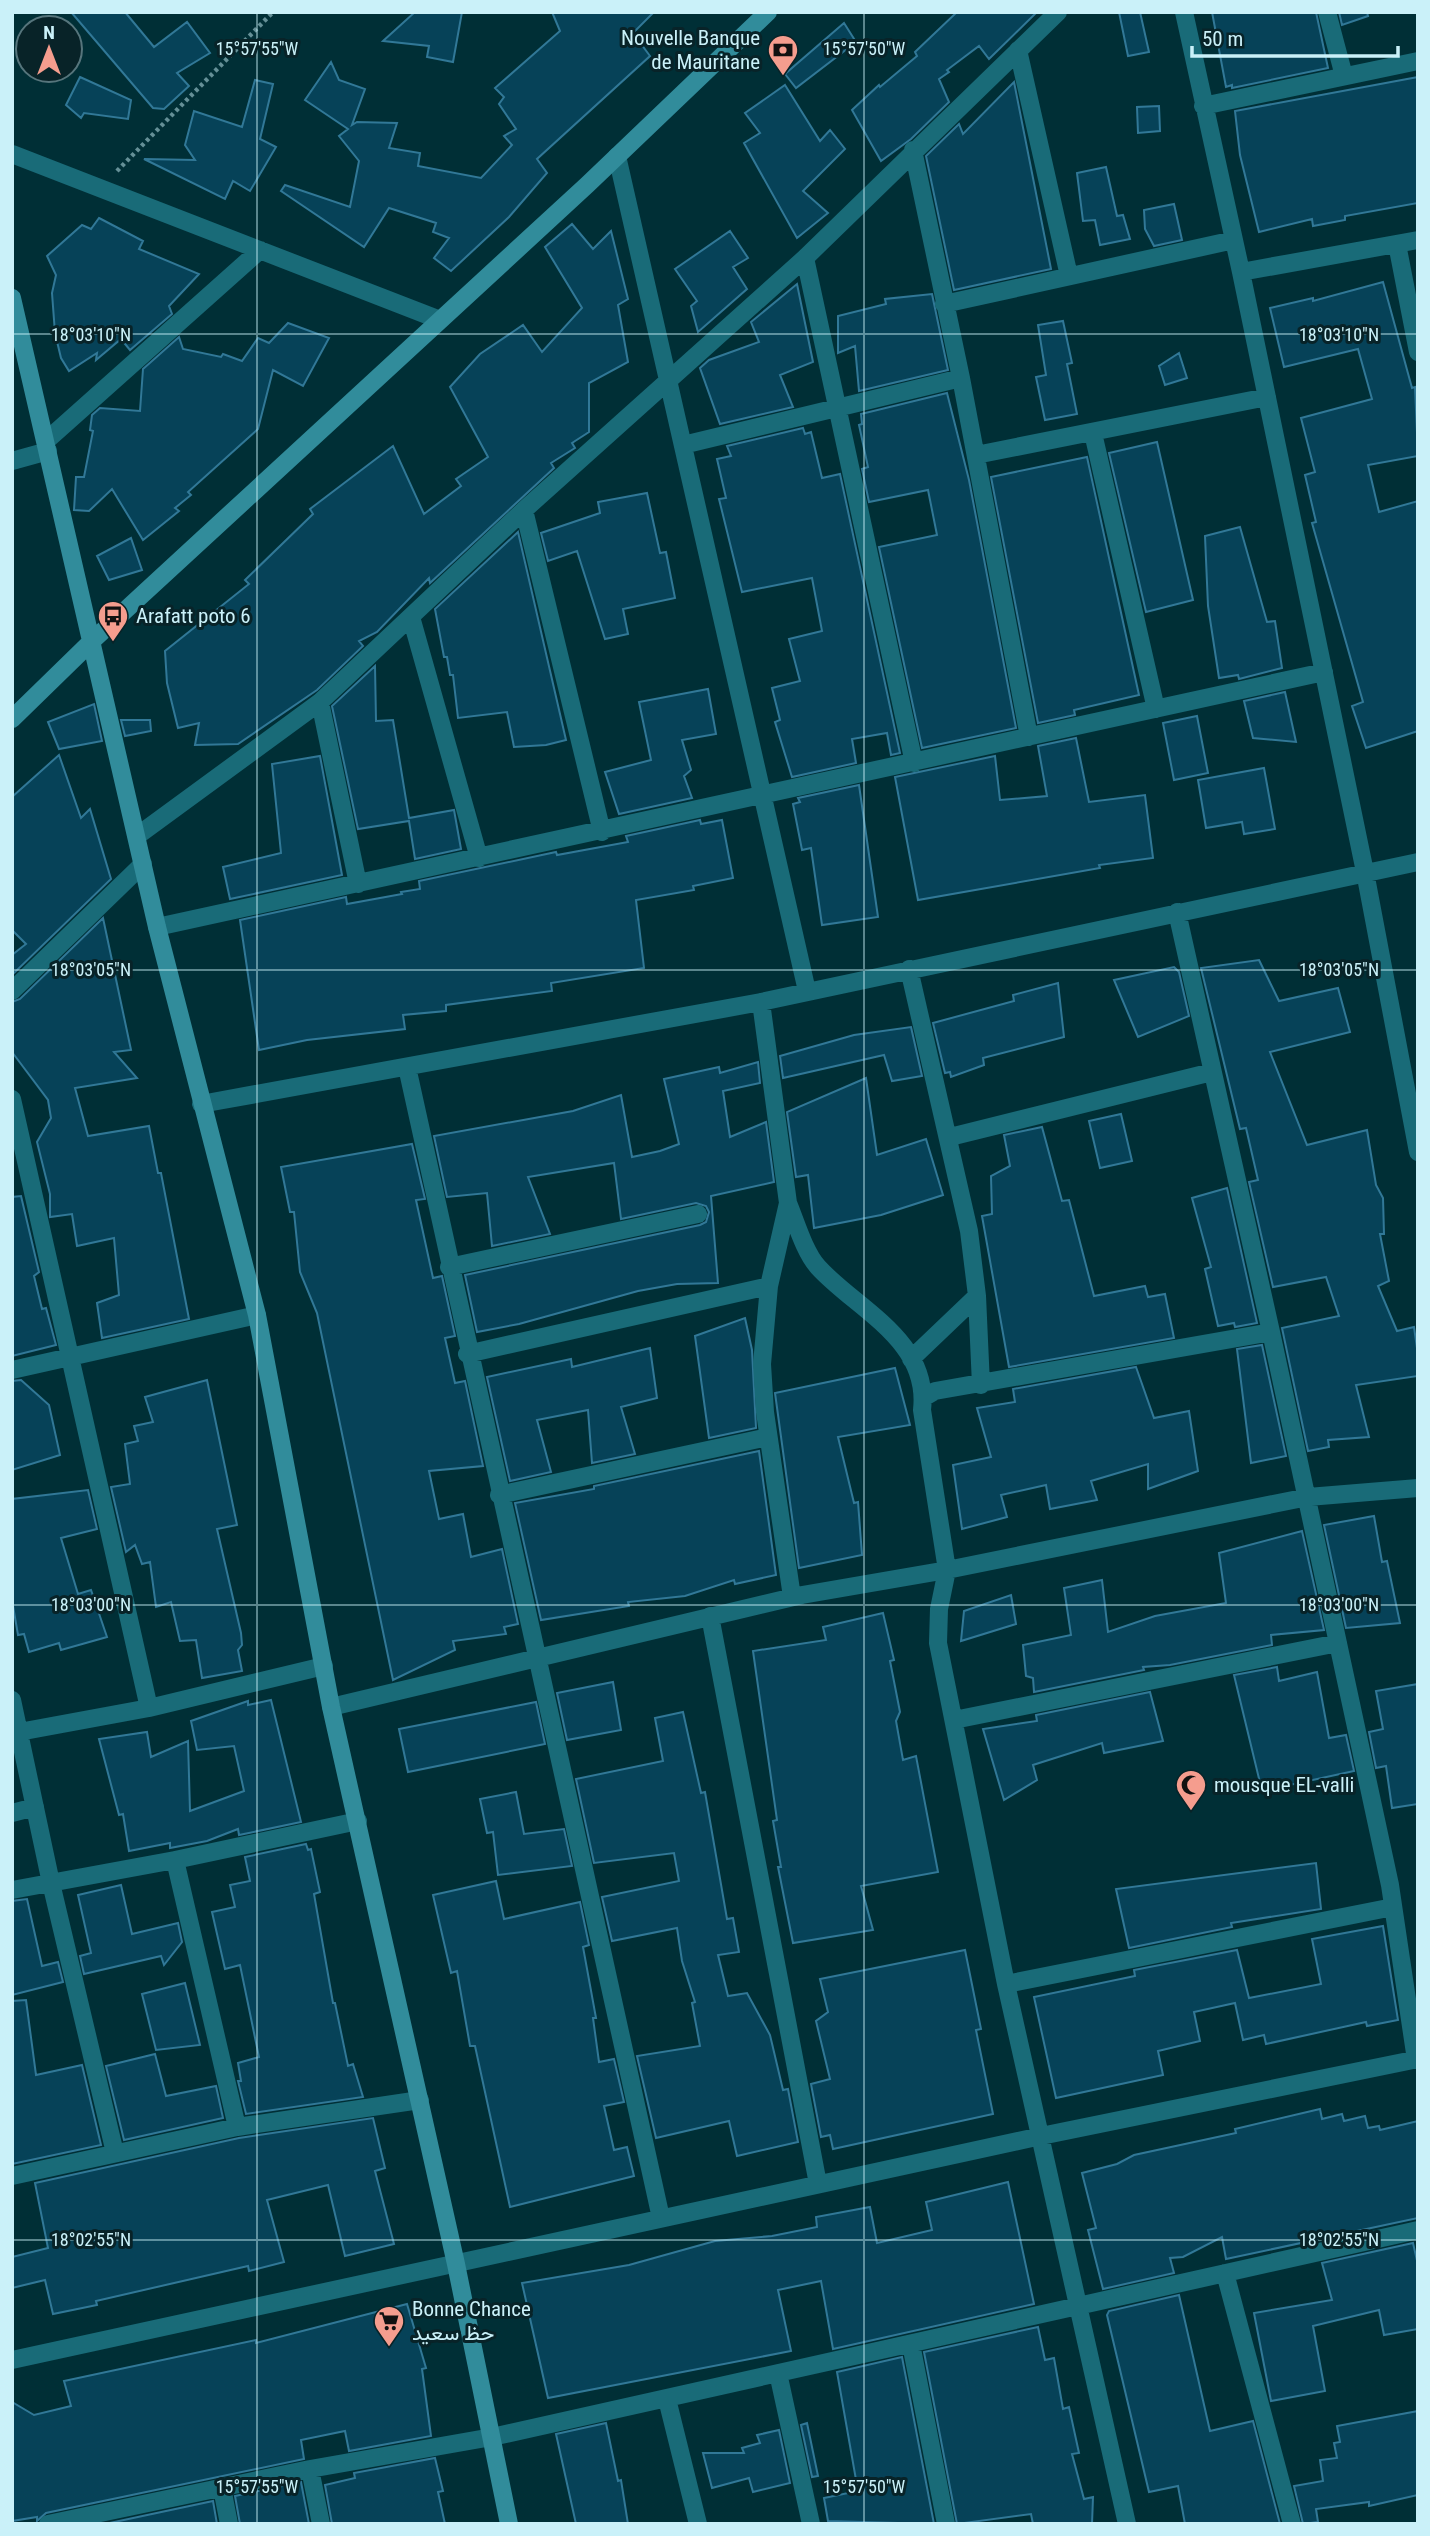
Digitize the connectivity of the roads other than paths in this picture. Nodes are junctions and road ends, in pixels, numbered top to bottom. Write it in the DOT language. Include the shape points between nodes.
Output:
graph roads {
  1 [pos="768,12"];
  2 [pos="1058,12"];
  3 [pos="1184,12"];
  4 [pos="1327,12"];
  5 [pos="1018,50"];
  6 [pos="1418,61"];
  7 [pos="1344,76"];
  8 [pos="1203,106"];
  9 [pos="913,150"];
  10 [pos="12,154"];
  11 [pos="617,156"];
  12 [pos="1234,240"];
  13 [pos="1418,240"];
  14 [pos="1397,244"];
  15 [pos="260,250"];
  16 [pos="805,258"];
  17 [pos="1241,272"];
  18 [pos="1069,276"];
  19 [pos="12,298"];
  20 [pos="944,304"];
  21 [pos="440,320"];
  22 [pos="1418,352"];
  23 [pos="961,378"];
  24 [pos="668,379"];
  25 [pos="1267,397"];
  26 [pos="837,407"];
  27 [pos="1093,433"];
  28 [pos="683,445"];
  29 [pos="47,446"];
  30 [pos="976,455"];
  31 [pos="12,461"];
  32 [pos="524,510"];
  33 [pos="411,617"];
  34 [pos="93,640"];
  35 [pos="1324,672"];
  36 [pos="320,702"];
  37 [pos="1156,709"];
  38 [pos="14,716"];
  39 [pos="1029,737"];
  40 [pos="914,763"];
  41 [pos="763,796"];
  42 [pos="602,832"];
  43 [pos="137,836"];
  44 [pos="479,858"];
  45 [pos="1418,862"];
  46 [pos="143,864"];
  47 [pos="1365,872"];
  48 [pos="358,884"];
  49 [pos="1177,912"];
  50 [pos="157,927"];
  51 [pos="909,969"];
  52 [pos="12,991"];
  53 [pos="807,991"];
  54 [pos="761,1002"];
  55 [pos="1409,1062"];
  56 [pos="407,1067"];
  57 [pos="1212,1072"];
  58 [pos="12,1100"];
  59 [pos="201,1104"];
  60 [pos="950,1137"];
  61 [pos="1418,1152"];
  62 [pos="788,1203"];
  63 [pos="698,1214"];
  64 [pos="449,1267"];
  65 [pos="769,1286"];
  66 [pos="977,1296"];
  67 [pos="257,1315"];
  68 [pos="1272,1332"];
  69 [pos="467,1354"];
  70 [pos="70,1357"];
  71 [pos="911,1359"];
  72 [pos="12,1370"];
  73 [pos="981,1385"];
  74 [pos="923,1398"];
  75 [pos="768,1437"];
  76 [pos="1418,1488"];
  77 [pos="499,1494"];
  78 [pos="1308,1497"];
  79 [pos="947,1570"];
  80 [pos="792,1597"];
  81 [pos="710,1616"];
  82 [pos="1338,1643"];
  83 [pos="536,1657"];
  84 [pos="324,1666"];
  85 [pos="12,1700"];
  86 [pos="331,1707"];
  87 [pos="149,1708"];
  88 [pos="954,1720"];
  89 [pos="19,1732"];
  90 [pos="35,1807"];
  91 [pos="12,1813"];
  92 [pos="358,1821"];
  93 [pos="175,1860"];
  94 [pos="51,1883"];
  95 [pos="12,1890"];
  96 [pos="1393,1906"];
  97 [pos="1006,1984"];
  98 [pos="1417,2060"];
  99 [pos="420,2100"];
  100 [pos="237,2127"];
  101 [pos="1041,2136"];
  102 [pos="115,2154"];
  103 [pos="12,2176"];
  104 [pos="818,2184"];
  105 [pos="661,2218"];
  106 [pos="1418,2230"];
  107 [pos="456,2264"];
  108 [pos="1225,2273"];
  109 [pos="1079,2306"];
  110 [pos="911,2344"];
  111 [pos="12,2360"];
  112 [pos="779,2373"];
  113 [pos="667,2399"];
  114 [pos="492,2437"];
  115 [pos="310,2469"];
  116 [pos="222,2488"];
  117 [pos="55,2523"];
  118 [pos="229,2524"];
  119 [pos="321,2524"];
  120 [pos="509,2524"];
  121 [pos="698,2524"];
  122 [pos="811,2524"];
  123 [pos="946,2524"];
  124 [pos="1127,2524"];
  125 [pos="1292,2524"];
  1 -- 11 [label="street"];
  2 -- 5 [label="street"];
  3 -- 8 [label="street"];
  4 -- 7 [label="street"];
  5 -- 9 [label="street"];
  5 -- 18 [label="street"];
  6 -- 7 [label="street"];
  7 -- 8 [label="street"];
  8 -- 12 [label="street"];
  9 -- 16 [label="street"];
  9 -- 20 [label="street"];
  10 -- 15 [label="street"];
  11 -- 21 [label="street"];
  11 -- 24 [label="street"];
  12 -- 17 [label="street"];
  12 -- 18 [label="street"];
  13 -- 14 [label="street"];
  14 -- 17 [label="street"];
  14 -- 22 [label="street"];
  15 -- 21 [label="street"];
  15 -- 29 [label="street"];
  16 -- 24 [label="street"];
  16 -- 26 [label="street"];
  17 -- 25 [label="street"];
  18 -- 20 [label="street"];
  19 -- 29 [label="street"];
  20 -- 23 [label="street"];
  21 -- 34 [label="street"];
  23 -- 26 [label="street"];
  23 -- 30 [label="street"];
  24 -- 28 [label="street"];
  24 -- 32 [label="street"];
  25 -- 27 [label="street"];
  25 -- 35 [label="street"];
  26 -- 28 [label="street"];
  26 -- 40 [label="street"];
  27 -- 30 [label="street"];
  27 -- 37 [label="street"];
  28 -- 41 [label="street"];
  29 -- 31 [label="street"];
  29 -- 34 [label="street"];
  30 -- 39 [label="street"];
  32 -- 33 [label="street"];
  32 -- 42 [label="street"];
  33 -- 36 [label="street"];
  33 -- 44 [label="street"];
  34 -- 38 [label="street"];
  34 -- 43 [label="street"];
  35 -- 37 [label="street"];
  35 -- 47 [label="street"];
  36 -- 43 [label="street"];
  36 -- 48 [label="street"];
  37 -- 39 [label="street"];
  39 -- 40 [label="street"];
  40 -- 41 [label="street"];
  41 -- 42 [label="street"];
  41 -- 53 [label="street"];
  42 -- 44 [label="street"];
  43 -- 46 [label="street"];
  44 -- 48 [label="street"];
  45 -- 47 [label="street"];
  46 -- 50 [label="street"];
  46 -- 52 [label="street"];
  47 -- 49 [label="street"];
  47 -- 55 [label="street"];
  48 -- 50 [label="street"];
  49 -- 51 [label="street"];
  49 -- 57 [label="street"];
  50 -- 59 [label="street"];
  51 -- 53 [label="street"];
  51 -- 60 [label="street"];
  53 -- 54 [label="street"];
  54 -- 56 [label="street"];
  54 -- 62 [label="street"];
  55 -- 61 [label="street"];
  56 -- 59 [label="street"];
  56 -- 64 [label="street"];
  57 -- 60 [label="street"];
  57 -- 68 [label="street"];
  58 -- 70 [label="street"];
  59 -- 67 [label="street"];
  60 -- 66 [label="street"];
  62 -- 65 [label="street"];
  62 -- 71 [label="street" via="817,1265 879,1317"];
  63 -- 64 [label="street"];
  64 -- 69 [label="street"];
  65 -- 69 [label="street"];
  65 -- 75 [label="street" via="762,1364"];
  66 -- 71 [label="street"];
  66 -- 73 [label="street"];
  67 -- 70 [label="street"];
  67 -- 84 [label="street"];
  68 -- 73 [label="street"];
  68 -- 78 [label="street"];
  69 -- 77 [label="street"];
  70 -- 72 [label="street"];
  70 -- 87 [label="street"];
  71 -- 74 [label="street"];
  73 -- 74 [label="street" via="935,1391"];
  74 -- 79 [label="street"];
  75 -- 77 [label="street"];
  75 -- 80 [label="street"];
  76 -- 78 [label="street"];
  77 -- 83 [label="street"];
  78 -- 79 [label="street"];
  78 -- 82 [label="street"];
  79 -- 80 [label="street"];
  79 -- 88 [label="street" via="938,1643"];
  80 -- 81 [label="street"];
  81 -- 83 [label="street"];
  81 -- 104 [label="street"];
  82 -- 88 [label="street"];
  82 -- 96 [label="street"];
  83 -- 86 [label="street"];
  83 -- 105 [label="street"];
  84 -- 86 [label="street"];
  84 -- 87 [label="street"];
  85 -- 89 [label="street"];
  86 -- 92 [label="street"];
  87 -- 89 [label="street"];
  88 -- 97 [label="street"];
  89 -- 90 [label="street"];
  90 -- 91 [label="street"];
  90 -- 94 [label="street"];
  92 -- 93 [label="street"];
  92 -- 99 [label="street"];
  93 -- 94 [label="street"];
  93 -- 100 [label="street"];
  94 -- 95 [label="street"];
  94 -- 102 [label="street"];
  96 -- 97 [label="street"];
  96 -- 98 [label="street"];
  97 -- 101 [label="street"];
  98 -- 101 [label="street"];
  99 -- 100 [label="street"];
  99 -- 107 [label="street"];
  100 -- 102 [label="street"];
  101 -- 104 [label="street"];
  101 -- 109 [label="street"];
  102 -- 103 [label="street"];
  104 -- 105 [label="street"];
  105 -- 107 [label="street"];
  106 -- 108 [label="street"];
  107 -- 111 [label="street"];
  107 -- 114 [label="street"];
  108 -- 109 [label="street"];
  108 -- 125 [label="street"];
  109 -- 110 [label="street"];
  109 -- 124 [label="street"];
  110 -- 112 [label="street"];
  110 -- 123 [label="street"];
  112 -- 113 [label="street"];
  112 -- 122 [label="street"];
  113 -- 114 [label="street"];
  113 -- 121 [label="street"];
  114 -- 115 [label="street"];
  114 -- 120 [label="street"];
  115 -- 116 [label="street"];
  115 -- 119 [label="street"];
  116 -- 117 [label="street"];
  116 -- 118 [label="street"];
}
